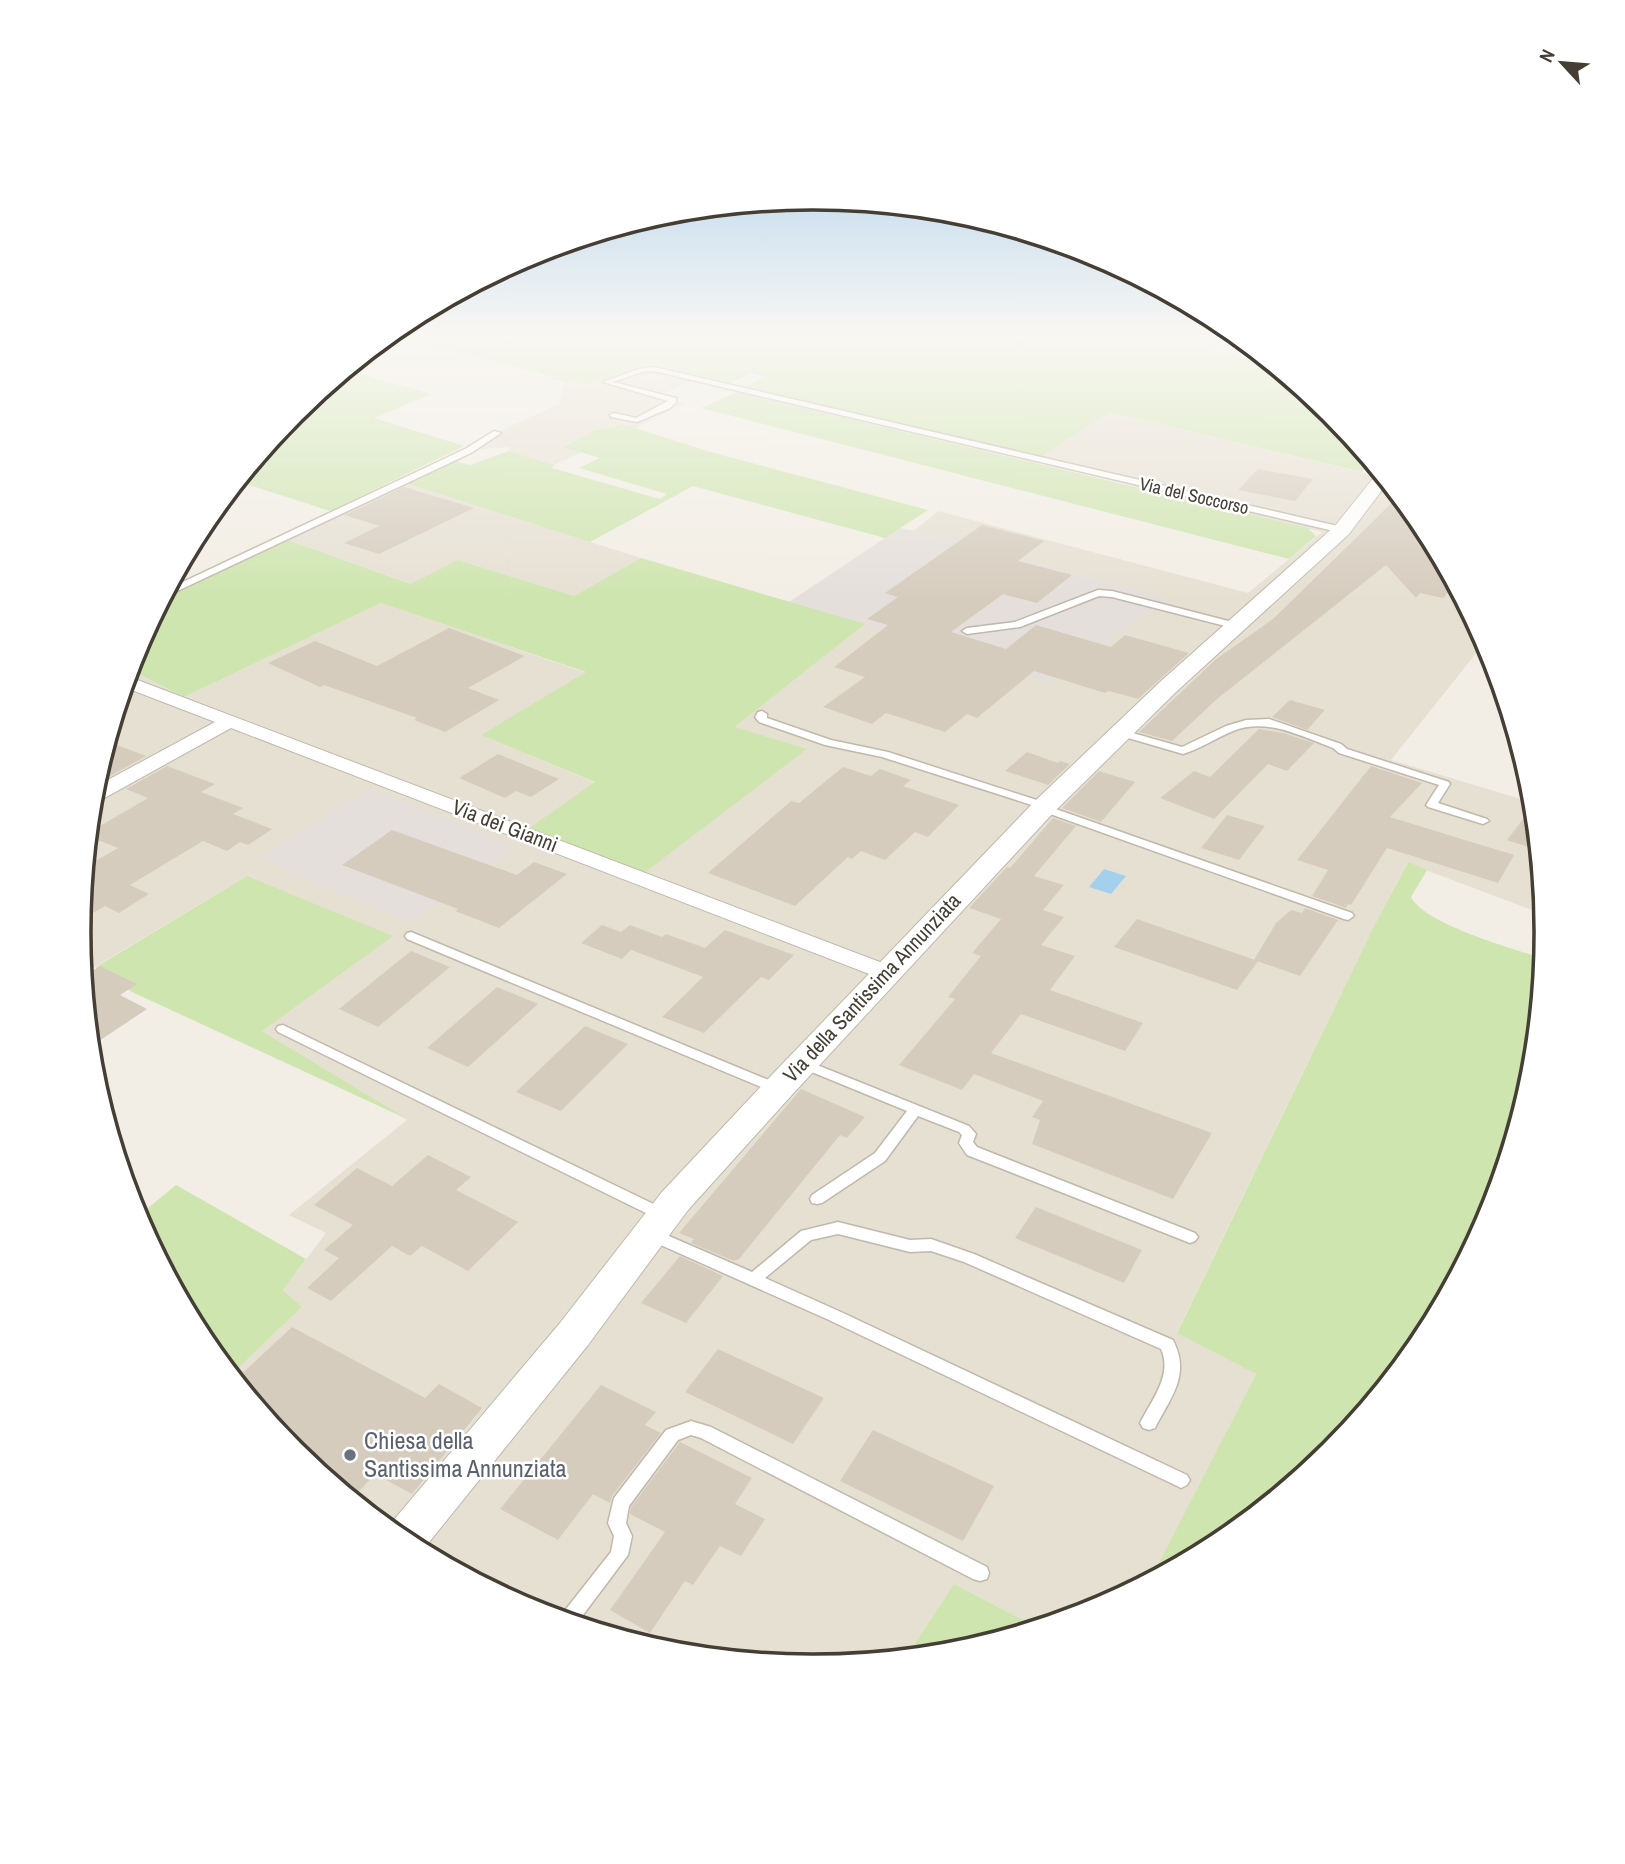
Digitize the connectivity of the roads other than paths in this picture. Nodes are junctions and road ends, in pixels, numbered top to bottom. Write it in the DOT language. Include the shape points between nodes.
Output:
graph roads {
  1 [pos="898,426"];
  2 [pos="497,433"];
  3 [pos="1377,484"];
  4 [pos="1342,530"];
  5 [pos="179,587"];
  6 [pos="1237,626"];
  7 [pos="967,631"];
  8 [pos="135,684"];
  9 [pos="762,714"];
  10 [pos="230,721"];
  11 [pos="1122,733"];
  12 [pos="105,790"];
  13 [pos="1044,807"];
  14 [pos="1483,821"];
  15 [pos="1348,916"];
  16 [pos="411,936"];
  17 [pos="885,972"];
  18 [pos="282,1029"];
  19 [pos="802,1063"];
  20 [pos="778,1089"];
  21 [pos="916,1109"];
  22 [pos="817,1199"];
  23 [pos="657,1225"];
  24 [pos="1191,1237"];
  25 [pos="753,1280"];
  26 [pos="1149,1423"];
  27 [pos="1181,1480"];
  28 [pos="411,1531"];
  29 [pos="980,1573"];
  30 [pos="573,1612"];
  1 -- 4 [label="lane, Via del Soccorso"];
  2 -- 5 [label="lane" via="468,451"];
  3 -- 4 [label="street, Via della Santissima Annunziata"];
  4 -- 6 [label="street, Via della Santissima Annunziata"];
  6 -- 7 [label="lane" via="1098,593 1017,625"];
  6 -- 11 [label="street, Via della Santissima Annunziata"];
  8 -- 10 [label="street, Via dei Gianni"];
  9 -- 13 [label="lane" via="763,720 829,743 884,754"];
  10 -- 12 [label="street"];
  10 -- 17 [label="street, Via dei Gianni"];
  11 -- 13 [label="street, Via della Santissima Annunziata"];
  11 -- 14 [label="lane" via="1183,751 1246,723 1282,725 1343,751 1445,784 1432,805"];
  13 -- 15 [label="lane"];
  13 -- 17 [label="street, Via della Santissima Annunziata"];
  16 -- 20 [label="lane"];
  17 -- 19 [label="street, Via della Santissima Annunziata"];
  18 -- 23 [label="lane"];
  19 -- 20 [label="street, Via della Santissima Annunziata"];
  19 -- 21 [label="lane"];
  20 -- 23 [label="street, Via della Santissima Annunziata"];
  21 -- 22 [label="lane" via="880,1157"];
  21 -- 24 [label="lane" via="964,1129 970,1134 966,1143 972,1151"];
  23 -- 25 [label="lane"];
  23 -- 28 [label="street, Via della Santissima Annunziata" via="574,1334"];
  25 -- 26 [label="lane" via="806,1235 838,1228 910,1246 931,1245 969,1258 1167,1345 1174,1357 1174,1373"];
  25 -- 27 [label="lane"];
  29 -- 30 [label="lane" via="691,1427 672,1435 620,1503 617,1523 623,1536 618,1555"];
}
